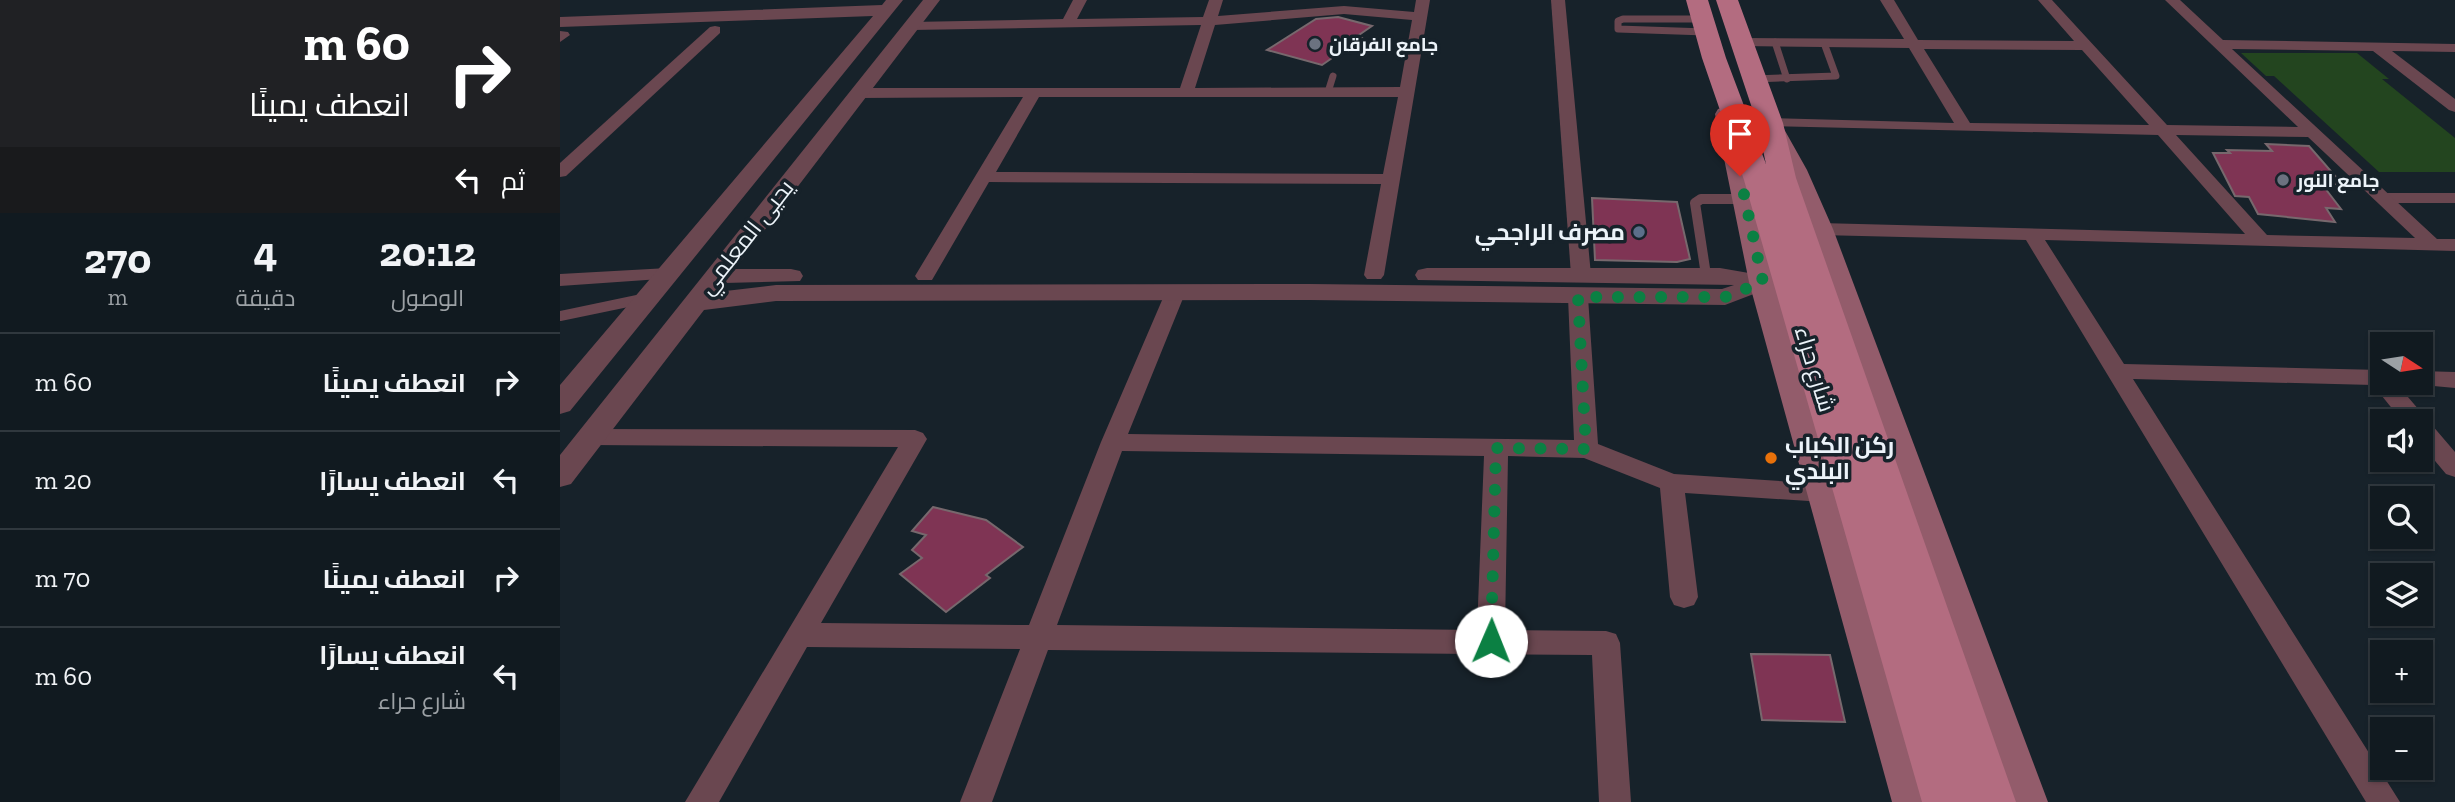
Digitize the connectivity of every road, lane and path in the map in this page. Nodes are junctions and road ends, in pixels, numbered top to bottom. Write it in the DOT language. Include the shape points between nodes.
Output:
graph roads {
  1 [pos="932,0"];
  2 [pos="1080,0"];
  3 [pos="1216,0"];
  4 [pos="1558,0"];
  5 [pos="1727,0"];
  6 [pos="1886,0"];
  7 [pos="2045,0"];
  8 [pos="2172,0"];
  9 [pos="1421,8"];
  10 [pos="886,12"];
  11 [pos="1667,19"];
  12 [pos="1209,21"];
  13 [pos="1068,23"];
  14 [pos="911,26"];
  15 [pos="715,30"];
  16 [pos="1712,30"];
  17 [pos="1669,31"];
  18 [pos="561,33"];
  19 [pos="1774,42"];
  20 [pos="1824,43"];
  21 [pos="1913,44"];
  22 [pos="2219,44"];
  23 [pos="2087,46"];
  24 [pos="2377,47"];
  25 [pos="2455,48"];
  26 [pos="1754,79"];
  27 [pos="1787,79"];
  28 [pos="1034,92"];
  29 [pos="1186,92"];
  30 [pos="1405,92"];
  31 [pos="859,93"];
  32 [pos="2455,107"];
  33 [pos="1770,123"];
  34 [pos="1965,128"];
  35 [pos="2163,131"];
  36 [pos="2313,132"];
  37 [pos="821,141"];
  38 [pos="775,145"];
  39 [pos="560,172"];
  40 [pos="984,177"];
  41 [pos="1391,179"];
  42 [pos="1762,186"];
  43 [pos="2384,198"];
  44 [pos="2455,198"];
  45 [pos="1820,229"];
  46 [pos="2033,236"];
  47 [pos="2262,241"];
  48 [pos="2433,245"];
  49 [pos="2455,245"];
  50 [pos="668,274"];
  51 [pos="1374,275"];
  52 [pos="1706,275"];
  53 [pos="716,276"];
  54 [pos="925,276"];
  55 [pos="1763,282"];
  56 [pos="563,283"];
  57 [pos="1313,284"];
  58 [pos="775,285"];
  59 [pos="1579,286"];
  60 [pos="1176,291"];
  61 [pos="649,298"];
  62 [pos="694,303"];
  63 [pos="560,316"];
  64 [pos="2116,371"];
  65 [pos="570,379"];
  66 [pos="2433,379"];
  67 [pos="2370,380"];
  68 [pos="2455,380"];
  69 [pos="560,404"];
  70 [pos="590,437"];
  71 [pos="1113,442"];
  72 [pos="2433,442"];
  73 [pos="1496,448"];
  74 [pos="1586,449"];
  75 [pos="2455,468"];
  76 [pos="560,476"];
  77 [pos="1672,483"];
  78 [pos="1824,493"];
  79 [pos="1684,597"];
  80 [pos="799,635"];
  81 [pos="1039,637"];
  82 [pos="1491,641"];
  83 [pos="701,802"];
  84 [pos="976,802"];
  85 [pos="1615,802"];
  86 [pos="1914,802"];
  87 [pos="1946,802"];
  88 [pos="1992,802"];
  89 [pos="2026,802"];
  90 [pos="2384,802"];
  1 -- 14 [label="street, يحيى المعلمي"];
  2 -- 13 [label="street"];
  3 -- 12 [label="street"];
  4 -- 59 [label="street"];
  5 -- 16 [label="main road, شارع حراء"];
  6 -- 21 [label="street"];
  7 -- 23 [label="street"];
  8 -- 22 [label="street"];
  9 -- 12 [label="street"];
  9 -- 30 [label="street"];
  10 -- 15 [label="street"];
  10 -- 18 [label="street"];
  10 -- 38 [label="street, يحيى المعلمي"];
  11 -- 16 [label="lane"];
  11 -- 17 [label="lane"];
  11 -- 17 [label="lane" via="1623,19 1618,21 1618,29"];
  12 -- 13 [label="street"];
  12 -- 29 [label="street"];
  13 -- 14 [label="street"];
  14 -- 31 [label="street, يحيى المعلمي"];
  15 -- 18 [label="street"];
  15 -- 39 [label="street"];
  16 -- 17 [label="lane"];
  16 -- 19 [label="street"];
  16 -- 26 [label="main road, شارع حراء"];
  16 -- 42 [label="main road, شارع حراء"];
  19 -- 20 [label="street"];
  19 -- 27 [label="lane"];
  20 -- 21 [label="street"];
  20 -- 27 [label="lane" via="1836,76"];
  21 -- 23 [label="street"];
  21 -- 34 [label="street"];
  22 -- 24 [label="street"];
  22 -- 36 [label="street"];
  23 -- 35 [label="street"];
  24 -- 25 [label="street"];
  24 -- 32 [label="street"];
  26 -- 27 [label="lane"];
  26 -- 33 [label="main road, شارع حراء"];
  28 -- 29 [label="street"];
  28 -- 31 [label="street"];
  28 -- 40 [label="street"];
  29 -- 30 [label="street" via="1330,84"];
  30 -- 41 [label="street"];
  31 -- 37 [label="street, يحيى المعلمي"];
  33 -- 34 [label="street"];
  33 -- 42 [label="main road, شارع حراء"];
  33 -- 45 [label="main road, شارع حراء"];
  34 -- 35 [label="street"];
  35 -- 36 [label="street"];
  35 -- 47 [label="street"];
  36 -- 43 [label="street"];
  37 -- 38 [label="street"];
  37 -- 53 [label="street, يحيى المعلمي"];
  38 -- 50 [label="street, يحيى المعلمي"];
  40 -- 41 [label="street"];
  40 -- 54 [label="street"];
  41 -- 51 [label="street"];
  42 -- 52 [label="lane" via="1695,203"];
  42 -- 55 [label="main road, شارع حراء"];
  42 -- 87 [label="main road, شارع حراء"];
  42 -- 88 [label="main road, شارع حراء"];
  43 -- 44 [label="lane"];
  43 -- 48 [label="street"];
  45 -- 46 [label="street"];
  45 -- 89 [label="main road, شارع حراء"];
  46 -- 47 [label="street"];
  46 -- 64 [label="street"];
  47 -- 48 [label="street"];
  48 -- 49 [label="street"];
  50 -- 56 [label="street"];
  50 -- 61 [label="street, يحيى المعلمي"];
  51 -- 57 [label="street"];
  51 -- 59 [label="street"];
  52 -- 55 [label="street"];
  52 -- 59 [label="street"];
  53 -- 58 [label="street"];
  53 -- 62 [label="street, يحيى المعلمي"];
  54 -- 57 [label="street"];
  54 -- 58 [label="street"];
  55 -- 59 [label="street" via="1725,297"];
  55 -- 78 [label="main road, شارع حراء"];
  57 -- 59 [label="street"];
  57 -- 60 [label="street"];
  58 -- 60 [label="street"];
  58 -- 62 [label="street"];
  59 -- 74 [label="street"];
  60 -- 71 [label="street"];
  61 -- 63 [label="lane"];
  61 -- 65 [label="street, يحيى المعلمي"];
  62 -- 70 [label="street, يحيى المعلمي"];
  64 -- 67 [label="street"];
  64 -- 90 [label="street"];
  65 -- 69 [label="street, يحيى المعلمي"];
  66 -- 68 [label="street"];
  70 -- 76 [label="street, يحيى المعلمي"];
  70 -- 80 [label="street" via="915,439"];
  71 -- 73 [label="street"];
  71 -- 81 [label="street"];
  72 -- 75 [label="street"];
  73 -- 74 [label="street"];
  73 -- 82 [label="street"];
  74 -- 77 [label="street"];
  77 -- 78 [label="street"];
  77 -- 79 [label="street"];
  78 -- 86 [label="main road, شارع حراء"];
  80 -- 81 [label="street"];
  80 -- 83 [label="street"];
  81 -- 82 [label="street"];
  81 -- 84 [label="street"];
  82 -- 85 [label="street" via="1606,643"];
}
